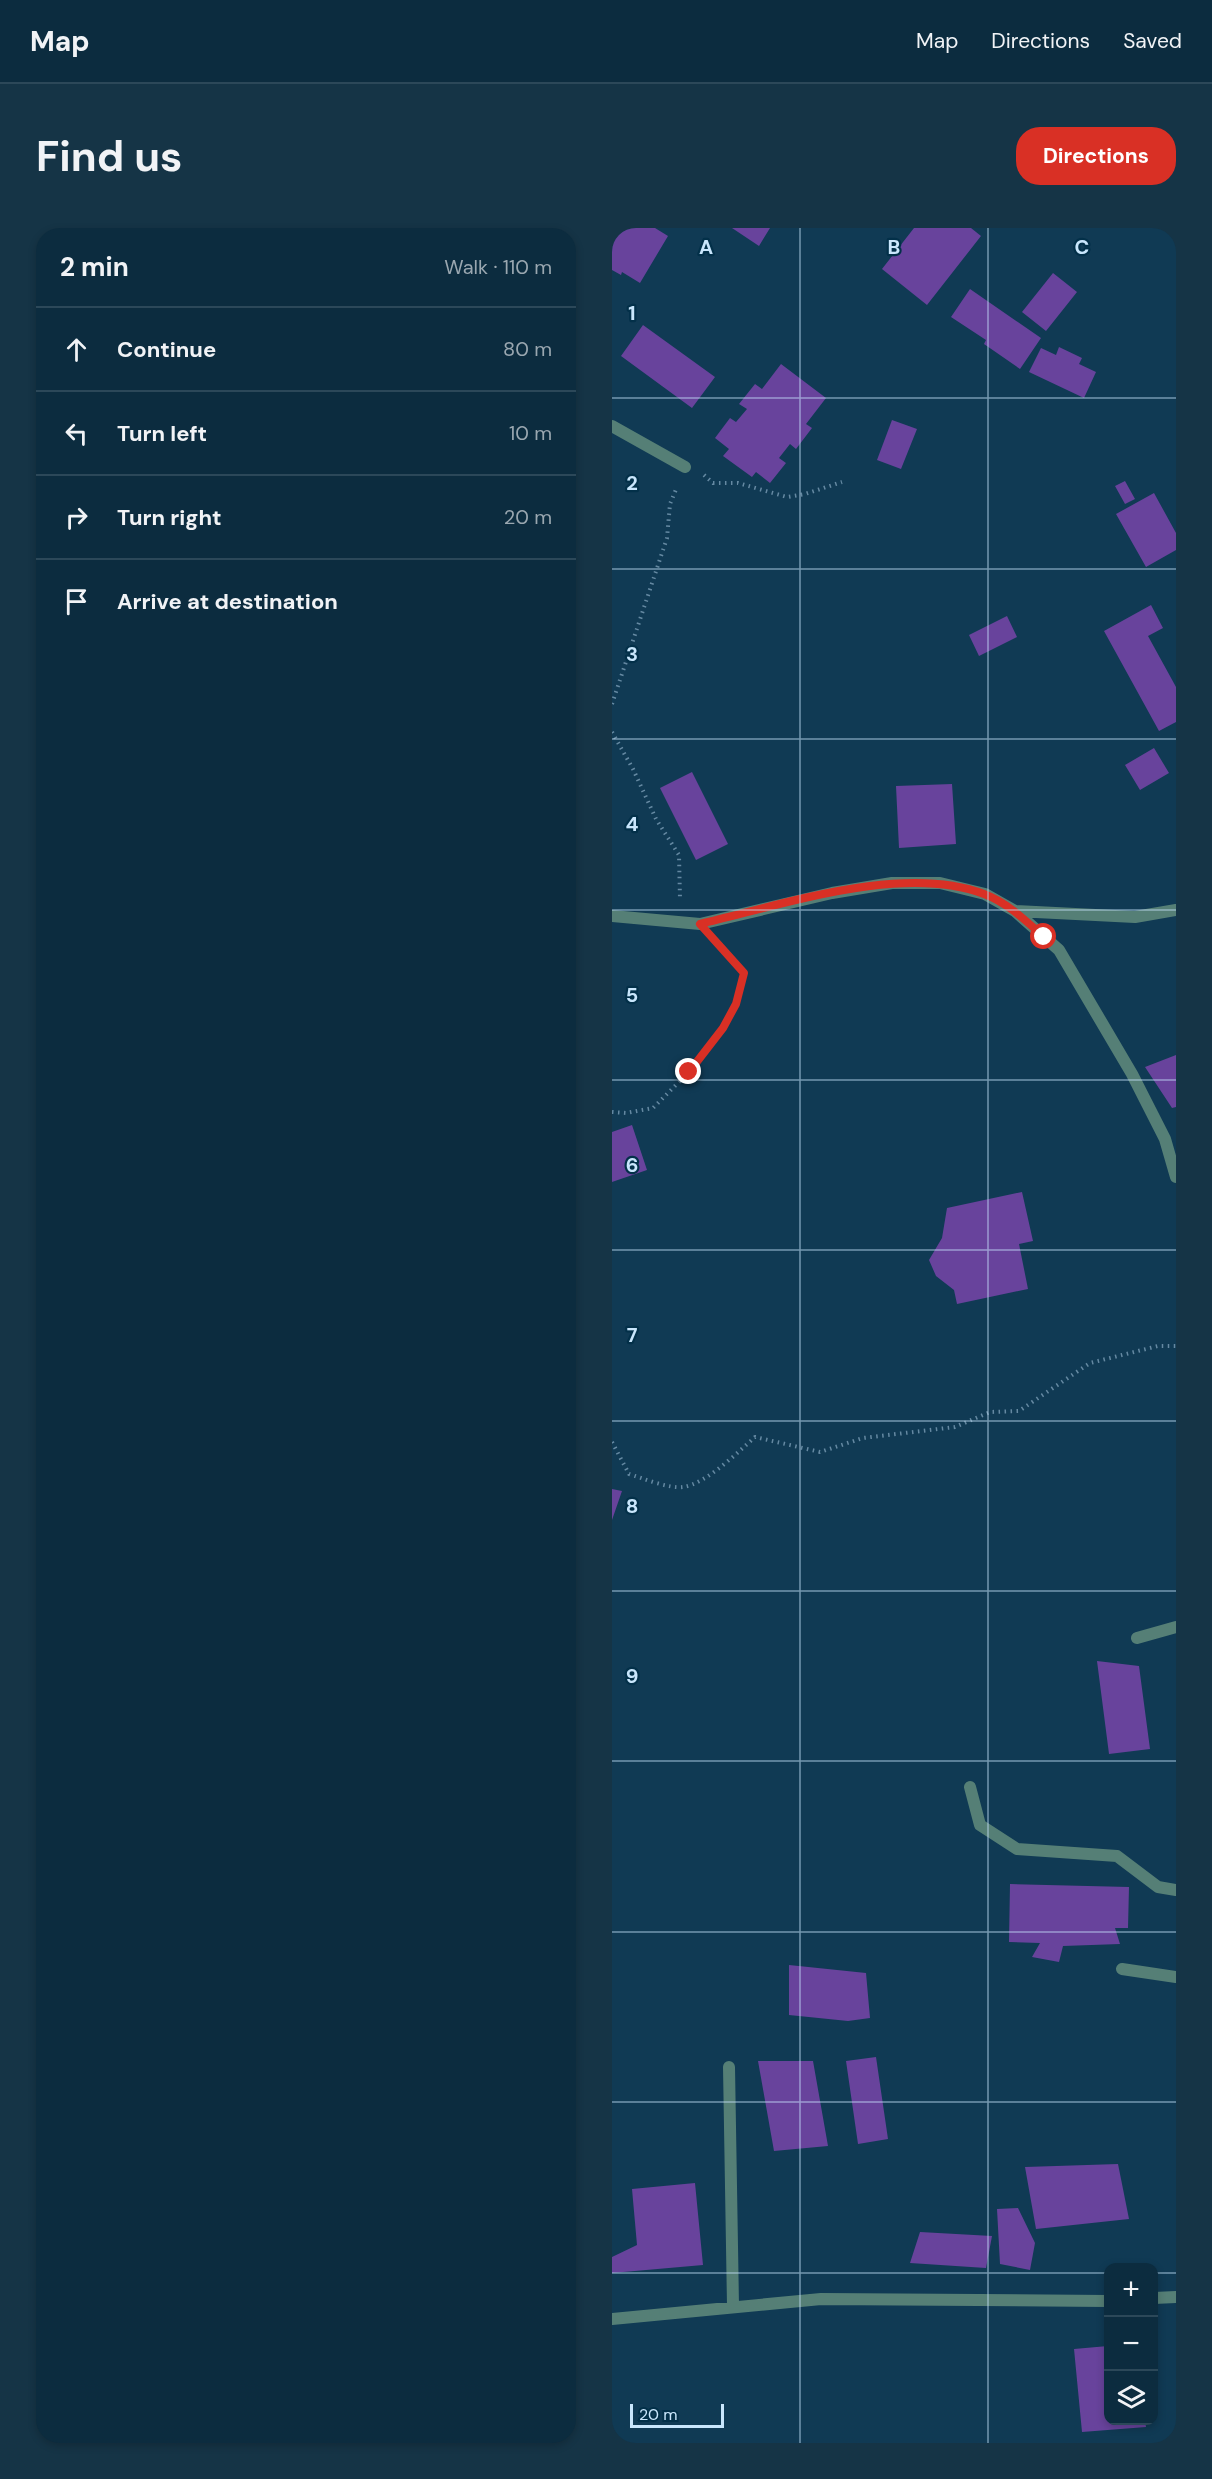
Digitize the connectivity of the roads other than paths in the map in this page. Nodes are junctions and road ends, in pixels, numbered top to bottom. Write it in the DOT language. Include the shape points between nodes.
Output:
graph roads {
  1 [pos="612,426"];
  2 [pos="685,466"];
  3 [pos="1176,909"];
  4 [pos="1015,911"];
  5 [pos="612,916"];
  6 [pos="1176,1177"];
  7 [pos="1176,1627"];
  8 [pos="1137,1638"];
  9 [pos="970,1787"];
  10 [pos="1176,1890"];
  11 [pos="1122,1969"];
  12 [pos="1176,1977"];
  13 [pos="729,2067"];
  14 [pos="1176,2296"];
  15 [pos="1158,2298"];
  16 [pos="1104,2301"];
  17 [pos="733,2307"];
  18 [pos="612,2319"];
  1 -- 2 [label="street"];
  3 -- 4 [label="street" via="1135,918"];
  4 -- 5 [label="street" via="985,894 940,883 892,883 700,924"];
  4 -- 6 [label="street" via="1059,950 1137,1083 1165,1139"];
  7 -- 8 [label="street"];
  9 -- 10 [label="street" via="980,1825 1017,1849 1117,1856 1158,1887"];
  11 -- 12 [label="street"];
  13 -- 17 [label="street"];
  14 -- 15 [label="street"];
  16 -- 17 [label="street" via="821,2299"];
  17 -- 18 [label="street"];
}
